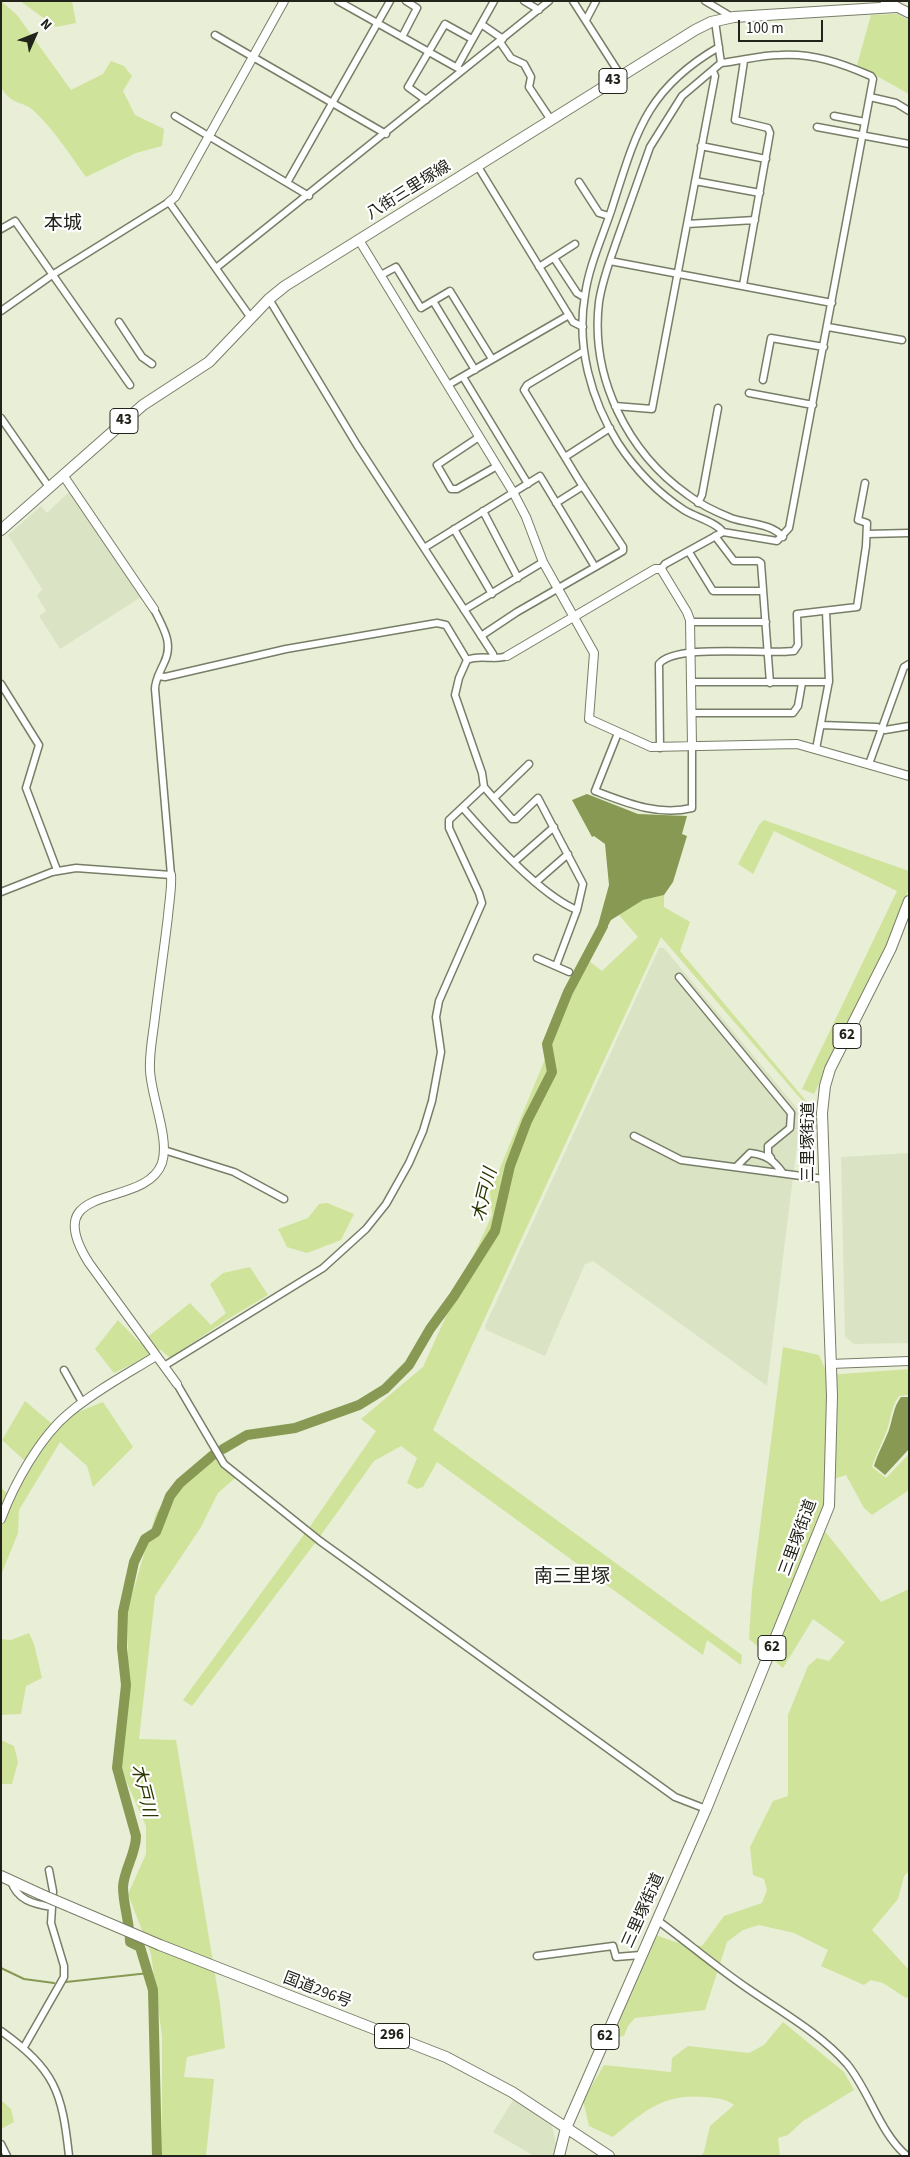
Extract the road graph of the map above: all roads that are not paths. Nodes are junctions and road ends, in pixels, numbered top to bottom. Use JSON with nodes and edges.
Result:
{"nodes":[{"id":1,"x":284,"y":1,"type":"edge"},
{"id":2,"x":338,"y":1,"type":"edge"},
{"id":3,"x":390,"y":1,"type":"edge"},
{"id":4,"x":406,"y":1,"type":"edge"},
{"id":5,"x":494,"y":1,"type":"edge"},
{"id":6,"x":524,"y":1,"type":"edge"},
{"id":7,"x":550,"y":1,"type":"edge"},
{"id":8,"x":573,"y":1,"type":"edge"},
{"id":9,"x":596,"y":1,"type":"edge"},
{"id":10,"x":705,"y":1,"type":"edge"},
{"id":11,"x":885,"y":1,"type":"edge"},
{"id":12,"x":896,"y":7,"type":"junction"},
{"id":13,"x":539,"y":10,"type":"junction"},
{"id":14,"x":909,"y":13,"type":"edge"},
{"id":15,"x":734,"y":17,"type":"junction"},
{"id":16,"x":586,"y":20,"type":"junction"},
{"id":17,"x":715,"y":21,"type":"junction"},
{"id":18,"x":378,"y":24,"type":"junction"},
{"id":19,"x":481,"y":24,"type":"junction"},
{"id":20,"x":215,"y":35,"type":"dead end"},
{"id":21,"x":402,"y":37,"type":"junction"},
{"id":22,"x":472,"y":39,"type":"junction"},
{"id":23,"x":501,"y":40,"type":"junction"},
{"id":24,"x":719,"y":47,"type":"junction"},
{"id":25,"x":428,"y":51,"type":"junction"},
{"id":26,"x":252,"y":57,"type":"junction"},
{"id":27,"x":744,"y":61,"type":"junction"},
{"id":28,"x":722,"y":63,"type":"junction"},
{"id":29,"x":459,"y":69,"type":"junction"},
{"id":30,"x":713,"y":71,"type":"junction"},
{"id":31,"x":621,"y":76,"type":"junction"},
{"id":32,"x":870,"y":97,"type":"junction"},
{"id":33,"x":426,"y":100,"type":"junction"},
{"id":34,"x":332,"y":103,"type":"junction"},
{"id":35,"x":909,"y":111,"type":"edge"},
{"id":36,"x":174,"y":116,"type":"dead end"},
{"id":37,"x":834,"y":116,"type":"dead end"},
{"id":38,"x":550,"y":120,"type":"junction"},
{"id":39,"x":866,"y":122,"type":"junction"},
{"id":40,"x":817,"y":127,"type":"dead end"},
{"id":41,"x":386,"y":134,"type":"junction"},
{"id":42,"x":208,"y":136,"type":"junction"},
{"id":43,"x":863,"y":136,"type":"junction"},
{"id":44,"x":909,"y":144,"type":"edge"},
{"id":45,"x":701,"y":146,"type":"junction"},
{"id":46,"x":766,"y":159,"type":"junction"},
{"id":47,"x":477,"y":165,"type":"junction"},
{"id":48,"x":288,"y":181,"type":"junction"},
{"id":49,"x":579,"y":182,"type":"dead end"},
{"id":50,"x":695,"y":182,"type":"junction"},
{"id":51,"x":760,"y":193,"type":"junction"},
{"id":52,"x":309,"y":196,"type":"junction"},
{"id":53,"x":169,"y":202,"type":"junction"},
{"id":54,"x":609,"y":216,"type":"junction"},
{"id":55,"x":755,"y":220,"type":"junction"},
{"id":56,"x":687,"y":224,"type":"junction"},
{"id":57,"x":1,"y":229,"type":"edge"},
{"id":58,"x":359,"y":240,"type":"junction"},
{"id":59,"x":575,"y":244,"type":"dead end"},
{"id":60,"x":554,"y":258,"type":"junction"},
{"id":61,"x":610,"y":261,"type":"junction"},
{"id":62,"x":539,"y":267,"type":"junction"},
{"id":63,"x":216,"y":268,"type":"junction"},
{"id":64,"x":677,"y":274,"type":"junction"},
{"id":65,"x":52,"y":275,"type":"junction"},
{"id":66,"x":381,"y":275,"type":"junction"},
{"id":67,"x":743,"y":285,"type":"junction"},
{"id":68,"x":584,"y":297,"type":"junction"},
{"id":69,"x":269,"y":299,"type":"junction"},
{"id":70,"x":433,"y":301,"type":"junction"},
{"id":71,"x":832,"y":303,"type":"junction"},
{"id":72,"x":1,"y":311,"type":"edge"},
{"id":73,"x":569,"y":315,"type":"junction"},
{"id":74,"x":251,"y":318,"type":"junction"},
{"id":75,"x":119,"y":322,"type":"dead end"},
{"id":76,"x":583,"y":327,"type":"junction"},
{"id":77,"x":828,"y":327,"type":"junction"},
{"id":78,"x":902,"y":340,"type":"dead end"},
{"id":79,"x":824,"y":347,"type":"junction"},
{"id":80,"x":584,"y":351,"type":"junction"},
{"id":81,"x":492,"y":360,"type":"junction"},
{"id":82,"x":152,"y":364,"type":"dead end"},
{"id":83,"x":475,"y":370,"type":"junction"},
{"id":84,"x":463,"y":377,"type":"junction"},
{"id":85,"x":763,"y":380,"type":"dead end"},
{"id":86,"x":130,"y":385,"type":"dead end"},
{"id":87,"x":448,"y":385,"type":"junction"},
{"id":88,"x":749,"y":392,"type":"dead end"},
{"id":89,"x":813,"y":405,"type":"junction"},
{"id":90,"x":615,"y":406,"type":"junction"},
{"id":91,"x":718,"y":408,"type":"dead end"},
{"id":92,"x":1,"y":418,"type":"edge"},
{"id":93,"x":610,"y":428,"type":"junction"},
{"id":94,"x":479,"y":437,"type":"junction"},
{"id":95,"x":565,"y":457,"type":"junction"},
{"id":96,"x":497,"y":466,"type":"junction"},
{"id":97,"x":63,"y":476,"type":"junction"},
{"id":98,"x":865,"y":483,"type":"dead end"},
{"id":99,"x":528,"y":484,"type":"junction"},
{"id":100,"x":583,"y":486,"type":"junction"},
{"id":101,"x":49,"y":487,"type":"junction"},
{"id":102,"x":513,"y":492,"type":"junction"},
{"id":103,"x":698,"y":502,"type":"junction"},
{"id":104,"x":556,"y":503,"type":"junction"},
{"id":105,"x":483,"y":510,"type":"junction"},
{"id":106,"x":454,"y":529,"type":"junction"},
{"id":107,"x":1,"y":530,"type":"edge"},
{"id":108,"x":723,"y":532,"type":"junction"},
{"id":109,"x":909,"y":533,"type":"edge"},
{"id":110,"x":867,"y":534,"type":"junction"},
{"id":111,"x":716,"y":536,"type":"junction"},
{"id":112,"x":783,"y":537,"type":"junction"},
{"id":113,"x":424,"y":548,"type":"junction"},
{"id":114,"x":689,"y":552,"type":"junction"},
{"id":115,"x":543,"y":562,"type":"junction"},
{"id":116,"x":595,"y":566,"type":"junction"},
{"id":117,"x":661,"y":569,"type":"junction"},
{"id":118,"x":518,"y":578,"type":"junction"},
{"id":119,"x":558,"y":588,"type":"junction"},
{"id":120,"x":763,"y":591,"type":"junction"},
{"id":121,"x":492,"y":594,"type":"junction"},
{"id":122,"x":154,"y":609,"type":"joint"},
{"id":123,"x":464,"y":610,"type":"junction"},
{"id":124,"x":826,"y":611,"type":"junction"},
{"id":125,"x":575,"y":616,"type":"junction"},
{"id":126,"x":690,"y":622,"type":"junction"},
{"id":127,"x":766,"y":622,"type":"junction"},
{"id":128,"x":481,"y":636,"type":"junction"},
{"id":129,"x":691,"y":652,"type":"junction"},
{"id":130,"x":768,"y":652,"type":"junction"},
{"id":131,"x":507,"y":656,"type":"joint"},
{"id":132,"x":494,"y":658,"type":"junction"},
{"id":133,"x":467,"y":660,"type":"junction"},
{"id":134,"x":909,"y":664,"type":"edge"},
{"id":135,"x":158,"y":676,"type":"junction"},
{"id":136,"x":692,"y":682,"type":"junction"},
{"id":137,"x":802,"y":682,"type":"junction"},
{"id":138,"x":829,"y":682,"type":"junction"},
{"id":139,"x":770,"y":683,"type":"junction"},
{"id":140,"x":1,"y":684,"type":"edge"},
{"id":141,"x":692,"y":713,"type":"junction"},
{"id":142,"x":821,"y":725,"type":"junction"},
{"id":143,"x":909,"y":726,"type":"edge"},
{"id":144,"x":881,"y":729,"type":"junction"},
{"id":145,"x":618,"y":733,"type":"junction"},
{"id":146,"x":692,"y":746,"type":"junction"},
{"id":147,"x":660,"y":748,"type":"junction"},
{"id":148,"x":816,"y":749,"type":"junction"},
{"id":149,"x":528,"y":764,"type":"dead end"},
{"id":150,"x":869,"y":764,"type":"junction"},
{"id":151,"x":909,"y":776,"type":"edge"},
{"id":152,"x":484,"y":786,"type":"junction"},
{"id":153,"x":494,"y":798,"type":"junction"},
{"id":154,"x":463,"y":808,"type":"junction"},
{"id":155,"x":554,"y":827,"type":"junction"},
{"id":156,"x":568,"y":854,"type":"junction"},
{"id":157,"x":514,"y":862,"type":"junction"},
{"id":158,"x":57,"y":870,"type":"junction"},
{"id":159,"x":171,"y":874,"type":"junction"},
{"id":160,"x":536,"y":882,"type":"junction"},
{"id":161,"x":1,"y":892,"type":"edge"},
{"id":162,"x":909,"y":901,"type":"edge"},
{"id":163,"x":577,"y":910,"type":"junction"},
{"id":164,"x":537,"y":958,"type":"dead end"},
{"id":165,"x":556,"y":966,"type":"junction"},
{"id":166,"x":569,"y":972,"type":"dead end"},
{"id":167,"x":679,"y":977,"type":"dead end"},
{"id":168,"x":634,"y":1136,"type":"dead end"},
{"id":169,"x":164,"y":1150,"type":"junction"},
{"id":170,"x":771,"y":1158,"type":"junction"},
{"id":171,"x":736,"y":1167,"type":"junction"},
{"id":172,"x":783,"y":1173,"type":"junction"},
{"id":173,"x":824,"y":1179,"type":"junction"},
{"id":174,"x":284,"y":1199,"type":"dead end"},
{"id":175,"x":156,"y":1356,"type":"junction"},
{"id":176,"x":909,"y":1361,"type":"edge"},
{"id":177,"x":830,"y":1364,"type":"junction"},
{"id":178,"x":164,"y":1366,"type":"junction"},
{"id":179,"x":64,"y":1370,"type":"dead end"},
{"id":180,"x":177,"y":1384,"type":"joint"},
{"id":181,"x":82,"y":1402,"type":"junction"},
{"id":182,"x":1,"y":1519,"type":"edge"},
{"id":183,"x":706,"y":1809,"type":"junction"},
{"id":184,"x":49,"y":1870,"type":"dead end"},
{"id":185,"x":1,"y":1876,"type":"edge"},
{"id":186,"x":11,"y":1881,"type":"junction"},
{"id":187,"x":52,"y":1907,"type":"junction"},
{"id":188,"x":656,"y":1920,"type":"junction"},
{"id":189,"x":641,"y":1955,"type":"junction"},
{"id":190,"x":537,"y":1956,"type":"dead end"},
{"id":191,"x":1,"y":2031,"type":"edge"},
{"id":192,"x":24,"y":2048,"type":"junction"},
{"id":193,"x":566,"y":2128,"type":"junction"},
{"id":194,"x":1,"y":2144,"type":"edge"},
{"id":195,"x":7,"y":2156,"type":"edge"},
{"id":196,"x":69,"y":2156,"type":"edge"},
{"id":197,"x":559,"y":2156,"type":"edge"},
{"id":198,"x":609,"y":2156,"type":"edge"},
{"id":199,"x":907,"y":2156,"type":"edge"}],
"edges":[{"from":1,"to":26,"type":"street"},
{"from":2,"to":18,"type":"street"},
{"from":3,"to":18,"type":"street"},
{"from":4,"to":21,"type":"street"},
{"from":5,"to":19,"type":"street"},
{"from":6,"to":13,"type":"street"},
{"from":7,"to":13,"type":"street"},
{"from":8,"to":16,"type":"street"},
{"from":9,"to":16,"type":"street"},
{"from":10,"to":15,"type":"street"},
{"from":11,"to":12,"type":"main road"},
{"from":12,"to":14,"type":"main road"},
{"from":12,"to":15,"type":"main road","name":"八街三里塚線","number":"43"},
{"from":13,"to":23,"type":"street"},
{"from":15,"to":17,"type":"main road","name":"八街三里塚線","number":"43"},
{"from":16,"to":31,"type":"street"},
{"from":17,"to":24,"type":"street"},
{"from":17,"to":31,"type":"main road","name":"八街三里塚線","number":"43"},
{"from":18,"to":21,"type":"street"},
{"from":18,"to":34,"type":"street"},
{"from":19,"to":22,"type":"street"},
{"from":19,"to":23,"type":"street"},
{"from":20,"to":26,"type":"street"},
{"from":21,"to":25,"type":"street"},
{"from":22,"to":25,"type":"street"},
{"from":22,"to":29,"type":"street"},
{"from":23,"to":29,"type":"street"},
{"from":23,"to":38,"type":"street"},
{"from":24,"to":28,"type":"street"},
{"from":24,"to":54,"type":"street"},
{"from":25,"to":29,"type":"street"},
{"from":25,"to":33,"type":"street"},
{"from":26,"to":34,"type":"street"},
{"from":26,"to":42,"type":"street"},
{"from":27,"to":28,"type":"street"},
{"from":27,"to":32,"type":"street"},
{"from":27,"to":46,"type":"street"},
{"from":28,"to":30,"type":"street"},
{"from":29,"to":33,"type":"street"},
{"from":30,"to":45,"type":"street"},
{"from":30,"to":61,"type":"street"},
{"from":31,"to":38,"type":"main road","name":"八街三里塚線","number":"43"},
{"from":32,"to":35,"type":"street"},
{"from":32,"to":39,"type":"street"},
{"from":33,"to":41,"type":"street"},
{"from":34,"to":41,"type":"street"},
{"from":34,"to":48,"type":"street"},
{"from":36,"to":42,"type":"street"},
{"from":37,"to":39,"type":"street"},
{"from":38,"to":47,"type":"main road","name":"八街三里塚線","number":"43"},
{"from":39,"to":43,"type":"street"},
{"from":40,"to":43,"type":"street"},
{"from":41,"to":52,"type":"street"},
{"from":42,"to":48,"type":"street"},
{"from":42,"to":53,"type":"street"},
{"from":43,"to":44,"type":"street"},
{"from":43,"to":71,"type":"street"},
{"from":45,"to":46,"type":"street"},
{"from":45,"to":50,"type":"street"},
{"from":46,"to":51,"type":"street"},
{"from":47,"to":58,"type":"main road","name":"八街三里塚線","number":"43"},
{"from":47,"to":62,"type":"street"},
{"from":48,"to":52,"type":"street"},
{"from":49,"to":54,"type":"street"},
{"from":50,"to":51,"type":"street"},
{"from":50,"to":56,"type":"street"},
{"from":51,"to":55,"type":"street"},
{"from":52,"to":63,"type":"street"},
{"from":53,"to":63,"type":"street"},
{"from":53,"to":65,"type":"street"},
{"from":54,"to":68,"type":"street"},
{"from":55,"to":56,"type":"street"},
{"from":55,"to":67,"type":"street"},
{"from":56,"to":64,"type":"street"},
{"from":57,"to":65,"type":"street"},
{"from":58,"to":66,"type":"street"},
{"from":58,"to":69,"type":"main road","name":"八街三里塚線","number":"43"},
{"from":59,"to":60,"type":"street"},
{"from":60,"to":62,"type":"street"},
{"from":60,"to":68,"type":"street"},
{"from":61,"to":64,"type":"street"},
{"from":61,"to":90,"type":"street"},
{"from":62,"to":73,"type":"street"},
{"from":63,"to":74,"type":"street"},
{"from":64,"to":67,"type":"street"},
{"from":64,"to":90,"type":"street"},
{"from":65,"to":72,"type":"street"},
{"from":65,"to":86,"type":"street"},
{"from":66,"to":70,"type":"street"},
{"from":66,"to":87,"type":"street"},
{"from":67,"to":71,"type":"street"},
{"from":68,"to":76,"type":"street"},
{"from":69,"to":74,"type":"main road","name":"八街三里塚線","number":"43"},
{"from":69,"to":113,"type":"street"},
{"from":70,"to":81,"type":"street"},
{"from":70,"to":83,"type":"street"},
{"from":71,"to":77,"type":"street"},
{"from":73,"to":76,"type":"street"},
{"from":73,"to":81,"type":"street"},
{"from":74,"to":97,"type":"main road","name":"八街三里塚線","number":"43"},
{"from":75,"to":82,"type":"street"},
{"from":76,"to":80,"type":"street"},
{"from":77,"to":78,"type":"street"},
{"from":77,"to":79,"type":"street"},
{"from":79,"to":85,"type":"street"},
{"from":79,"to":89,"type":"street"},
{"from":80,"to":93,"type":"street"},
{"from":80,"to":95,"type":"street"},
{"from":81,"to":83,"type":"street"},
{"from":83,"to":84,"type":"street"},
{"from":84,"to":87,"type":"street"},
{"from":84,"to":99,"type":"street"},
{"from":87,"to":94,"type":"street"},
{"from":88,"to":89,"type":"street"},
{"from":89,"to":112,"type":"street"},
{"from":90,"to":103,"type":"street"},
{"from":91,"to":103,"type":"street"},
{"from":92,"to":101,"type":"street"},
{"from":93,"to":95,"type":"street"},
{"from":93,"to":108,"type":"street"},
{"from":94,"to":96,"type":"street"},
{"from":94,"to":96,"type":"street"},
{"from":95,"to":100,"type":"street"},
{"from":96,"to":102,"type":"street"},
{"from":97,"to":101,"type":"main road","name":"八街三里塚線","number":"43"},
{"from":97,"to":122,"type":"street"},
{"from":98,"to":110,"type":"street"},
{"from":99,"to":102,"type":"street"},
{"from":99,"to":104,"type":"street"},
{"from":100,"to":104,"type":"street"},
{"from":100,"to":116,"type":"street"},
{"from":101,"to":107,"type":"main road","name":"八街三里塚線","number":"43"},
{"from":102,"to":105,"type":"street"},
{"from":102,"to":115,"type":"street"},
{"from":103,"to":112,"type":"street"},
{"from":104,"to":116,"type":"street"},
{"from":105,"to":106,"type":"street"},
{"from":105,"to":118,"type":"street"},
{"from":106,"to":113,"type":"street"},
{"from":106,"to":121,"type":"street"},
{"from":108,"to":111,"type":"street"},
{"from":108,"to":112,"type":"street"},
{"from":109,"to":110,"type":"street"},
{"from":110,"to":124,"type":"street"},
{"from":111,"to":114,"type":"street"},
{"from":111,"to":120,"type":"street"},
{"from":113,"to":123,"type":"street"},
{"from":114,"to":117,"type":"street"},
{"from":114,"to":120,"type":"street"},
{"from":115,"to":118,"type":"street"},
{"from":115,"to":119,"type":"street"},
{"from":116,"to":119,"type":"street"},
{"from":117,"to":125,"type":"street"},
{"from":117,"to":126,"type":"street"},
{"from":118,"to":121,"type":"street"},
{"from":119,"to":125,"type":"street"},
{"from":119,"to":128,"type":"street"},
{"from":120,"to":127,"type":"street"},
{"from":121,"to":123,"type":"street"},
{"from":122,"to":135,"type":"street"},
{"from":123,"to":128,"type":"street"},
{"from":124,"to":130,"type":"street"},
{"from":124,"to":138,"type":"street"},
{"from":125,"to":131,"type":"street"},
{"from":125,"to":145,"type":"street"},
{"from":126,"to":127,"type":"street"},
{"from":126,"to":129,"type":"street"},
{"from":127,"to":130,"type":"street"},
{"from":128,"to":132,"type":"street"},
{"from":129,"to":130,"type":"street"},
{"from":129,"to":136,"type":"street"},
{"from":129,"to":147,"type":"street"},
{"from":130,"to":139,"type":"street"},
{"from":131,"to":132,"type":"street"},
{"from":132,"to":133,"type":"street"},
{"from":133,"to":135,"type":"street"},
{"from":133,"to":152,"type":"street"},
{"from":134,"to":144,"type":"street"},
{"from":135,"to":159,"type":"street"},
{"from":136,"to":139,"type":"street"},
{"from":136,"to":141,"type":"street"},
{"from":137,"to":138,"type":"street"},
{"from":137,"to":139,"type":"street"},
{"from":137,"to":141,"type":"street"},
{"from":138,"to":142,"type":"street"},
{"from":140,"to":158,"type":"street"},
{"from":141,"to":146,"type":"street"},
{"from":142,"to":144,"type":"street"},
{"from":142,"to":148,"type":"street"},
{"from":143,"to":144,"type":"street"},
{"from":144,"to":150,"type":"street"},
{"from":145,"to":146,"type":"street"},
{"from":145,"to":147,"type":"street"},
{"from":146,"to":147,"type":"street"},
{"from":146,"to":148,"type":"street"},
{"from":148,"to":150,"type":"street"},
{"from":149,"to":153,"type":"street"},
{"from":150,"to":151,"type":"street"},
{"from":152,"to":153,"type":"street"},
{"from":152,"to":154,"type":"street"},
{"from":153,"to":155,"type":"street"},
{"from":154,"to":157,"type":"street"},
{"from":154,"to":178,"type":"street"},
{"from":155,"to":156,"type":"street"},
{"from":155,"to":157,"type":"street"},
{"from":156,"to":160,"type":"street"},
{"from":156,"to":163,"type":"street"},
{"from":157,"to":160,"type":"street"},
{"from":158,"to":159,"type":"street"},
{"from":158,"to":161,"type":"street"},
{"from":159,"to":169,"type":"street"},
{"from":160,"to":163,"type":"street"},
{"from":162,"to":173,"type":"main road","name":"三里塚街道","number":"62"},
{"from":163,"to":165,"type":"street"},
{"from":164,"to":165,"type":"street"},
{"from":165,"to":166,"type":"street"},
{"from":167,"to":170,"type":"street"},
{"from":168,"to":171,"type":"street"},
{"from":169,"to":174,"type":"street"},
{"from":169,"to":175,"type":"street"},
{"from":170,"to":171,"type":"street"},
{"from":170,"to":172,"type":"street"},
{"from":171,"to":172,"type":"street"},
{"from":172,"to":173,"type":"street"},
{"from":173,"to":177,"type":"main road","name":"三里塚街道","number":"62"},
{"from":175,"to":178,"type":"street"},
{"from":175,"to":181,"type":"street"},
{"from":176,"to":177,"type":"street"},
{"from":177,"to":183,"type":"main road","name":"三里塚街道","number":"62"},
{"from":178,"to":180,"type":"street"},
{"from":179,"to":181,"type":"street"},
{"from":180,"to":183,"type":"street"},
{"from":181,"to":182,"type":"street"},
{"from":183,"to":188,"type":"main road","name":"三里塚街道","number":"62"},
{"from":184,"to":187,"type":"street"},
{"from":185,"to":186,"type":"main road","name":"国道296号","number":"296"},
{"from":186,"to":187,"type":"street"},
{"from":186,"to":193,"type":"main road","name":"国道296号","number":"296","bridge":true},
{"from":187,"to":192,"type":"street"},
{"from":188,"to":189,"type":"main road","name":"三里塚街道","number":"62"},
{"from":188,"to":199,"type":"street"},
{"from":189,"to":190,"type":"street"},
{"from":189,"to":193,"type":"main road","name":"三里塚街道","number":"62"},
{"from":191,"to":192,"type":"street"},
{"from":192,"to":196,"type":"street"},
{"from":193,"to":197,"type":"main road","name":"三里塚街道","number":"62"},
{"from":193,"to":198,"type":"main road","name":"国道296号","number":"296"},
{"from":194,"to":195,"type":"street"}]}
